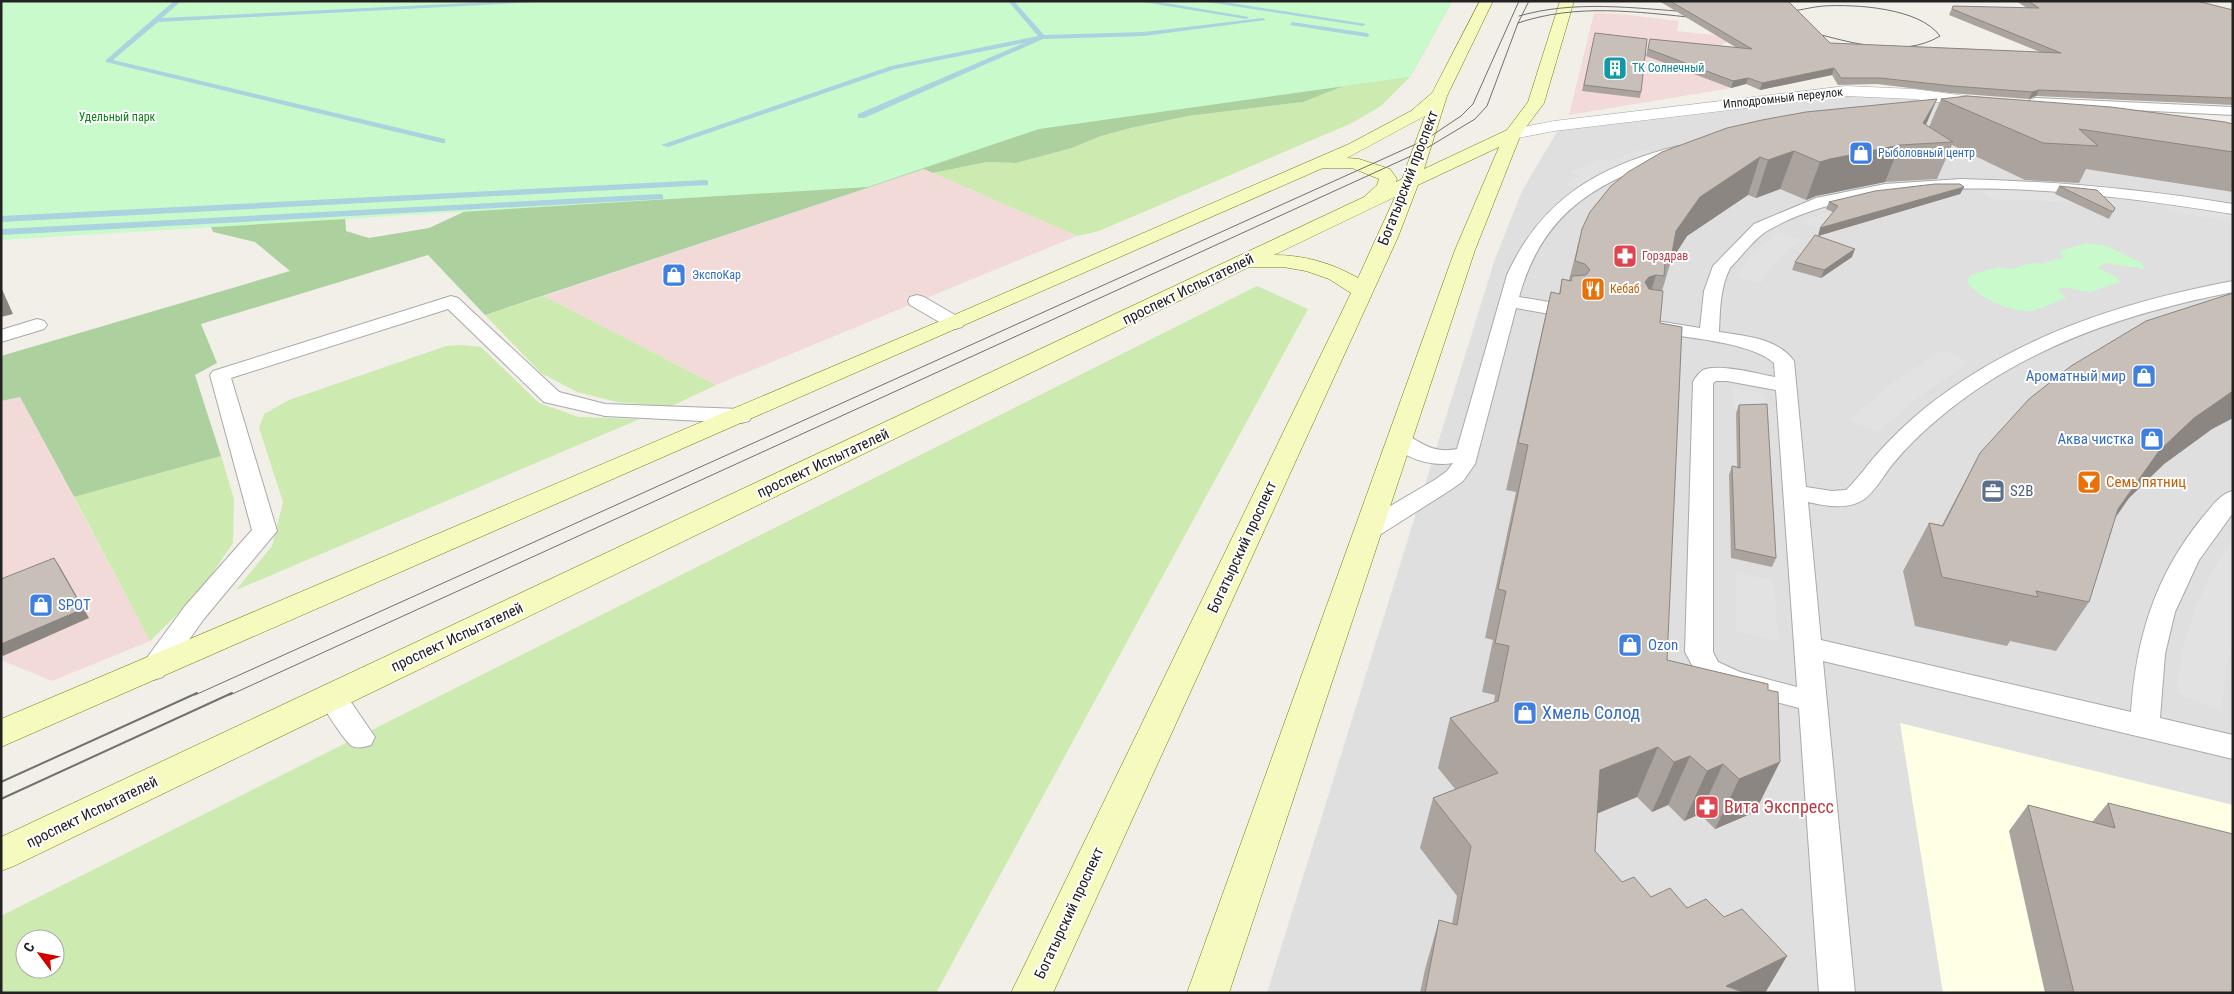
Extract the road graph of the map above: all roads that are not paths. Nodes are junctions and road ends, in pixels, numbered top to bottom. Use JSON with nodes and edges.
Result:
{"nodes":[{"id":1,"x":1487,"y":1,"type":"edge"},
{"id":2,"x":1568,"y":1,"type":"edge"},
{"id":3,"x":1439,"y":96,"type":"junction"},
{"id":4,"x":2036,"y":102,"type":"edge"},
{"id":5,"x":2000,"y":105,"type":"edge"},
{"id":6,"x":2019,"y":107,"type":"edge"},
{"id":7,"x":2210,"y":110,"type":"junction"},
{"id":8,"x":2233,"y":111,"type":"edge"},
{"id":9,"x":2136,"y":123,"type":"edge"},
{"id":10,"x":2227,"y":127,"type":"edge"},
{"id":11,"x":1513,"y":134,"type":"junction"},
{"id":12,"x":1692,"y":147,"type":"edge"},
{"id":13,"x":1304,"y":170,"type":"junction"},
{"id":14,"x":1410,"y":182,"type":"junction"},
{"id":15,"x":1372,"y":200,"type":"junction"},
{"id":16,"x":2233,"y":208,"type":"edge"},
{"id":17,"x":1244,"y":263,"type":"junction"},
{"id":18,"x":2233,"y":286,"type":"edge"},
{"id":19,"x":1362,"y":291,"type":"junction"},
{"id":20,"x":917,"y":301,"type":"dead end"},
{"id":21,"x":1509,"y":301,"type":"junction"},
{"id":22,"x":1567,"y":312,"type":"edge"},
{"id":23,"x":955,"y":323,"type":"junction"},
{"id":24,"x":37,"y":325,"type":"dead end"},
{"id":25,"x":1644,"y":325,"type":"edge"},
{"id":26,"x":1,"y":336,"type":"edge"},
{"id":27,"x":1708,"y":336,"type":"junction"},
{"id":28,"x":1786,"y":385,"type":"junction"},
{"id":29,"x":741,"y":416,"type":"junction"},
{"id":30,"x":1400,"y":439,"type":"junction"},
{"id":31,"x":1468,"y":452,"type":"junction"},
{"id":32,"x":1795,"y":491,"type":"junction"},
{"id":33,"x":2233,"y":498,"type":"edge"},
{"id":34,"x":1368,"y":530,"type":"junction"},
{"id":35,"x":1807,"y":647,"type":"junction"},
{"id":36,"x":153,"y":670,"type":"junction"},
{"id":37,"x":332,"y":697,"type":"junction"},
{"id":38,"x":1812,"y":701,"type":"junction"},
{"id":39,"x":2145,"y":726,"type":"junction"},
{"id":40,"x":1,"y":734,"type":"edge"},
{"id":41,"x":360,"y":737,"type":"dead end"},
{"id":42,"x":2233,"y":747,"type":"edge"},
{"id":43,"x":1,"y":855,"type":"edge"},
{"id":44,"x":1032,"y":993,"type":"edge"},
{"id":45,"x":1208,"y":993,"type":"edge"},
{"id":46,"x":1837,"y":993,"type":"edge"}],
"edges":[{"from":1,"to":3,"type":"main road"},
{"from":2,"to":11,"type":"main road","name":"проспект Испытателей"},
{"from":3,"to":13,"type":"main road"},
{"from":3,"to":14,"type":"main road","name":"Богатырский проспект"},
{"from":4,"to":7,"type":"lane"},
{"from":5,"to":11,"type":"street","name":"Ипподромный переулок"},
{"from":6,"to":9,"type":"street"},
{"from":7,"to":8,"type":"lane"},
{"from":7,"to":10,"type":"lane"},
{"from":11,"to":14,"type":"main road","name":"проспект Испытателей"},
{"from":11,"to":30,"type":"main road"},
{"from":12,"to":21,"type":"lane"},
{"from":13,"to":15,"type":"main road"},
{"from":13,"to":23,"type":"main road"},
{"from":14,"to":15,"type":"main road","name":"проспект Испытателей"},
{"from":14,"to":19,"type":"main road","name":"Богатырский проспект"},
{"from":15,"to":17,"type":"main road","name":"проспект Испытателей"},
{"from":16,"to":27,"type":"lane"},
{"from":17,"to":19,"type":"main road"},
{"from":17,"to":37,"type":"main road","name":"проспект Испытателей"},
{"from":18,"to":32,"type":"lane"},
{"from":19,"to":44,"type":"main road","name":"Богатырский проспект"},
{"from":20,"to":23,"type":"lane"},
{"from":21,"to":22,"type":"lane"},
{"from":21,"to":31,"type":"lane"},
{"from":23,"to":29,"type":"main road"},
{"from":24,"to":26,"type":"lane"},
{"from":25,"to":27,"type":"lane"},
{"from":27,"to":28,"type":"lane"},
{"from":28,"to":32,"type":"lane"},
{"from":28,"to":38,"type":"lane"},
{"from":29,"to":36,"type":"main road"},
{"from":29,"to":36,"type":"lane"},
{"from":30,"to":31,"type":"lane"},
{"from":30,"to":34,"type":"main road"},
{"from":31,"to":34,"type":"lane"},
{"from":32,"to":35,"type":"lane"},
{"from":33,"to":39,"type":"lane"},
{"from":34,"to":45,"type":"main road"},
{"from":35,"to":38,"type":"lane"},
{"from":35,"to":39,"type":"lane"},
{"from":36,"to":40,"type":"main road"},
{"from":37,"to":41,"type":"lane"},
{"from":37,"to":43,"type":"main road","name":"проспект Испытателей"},
{"from":38,"to":46,"type":"lane"},
{"from":39,"to":42,"type":"lane"}]}
